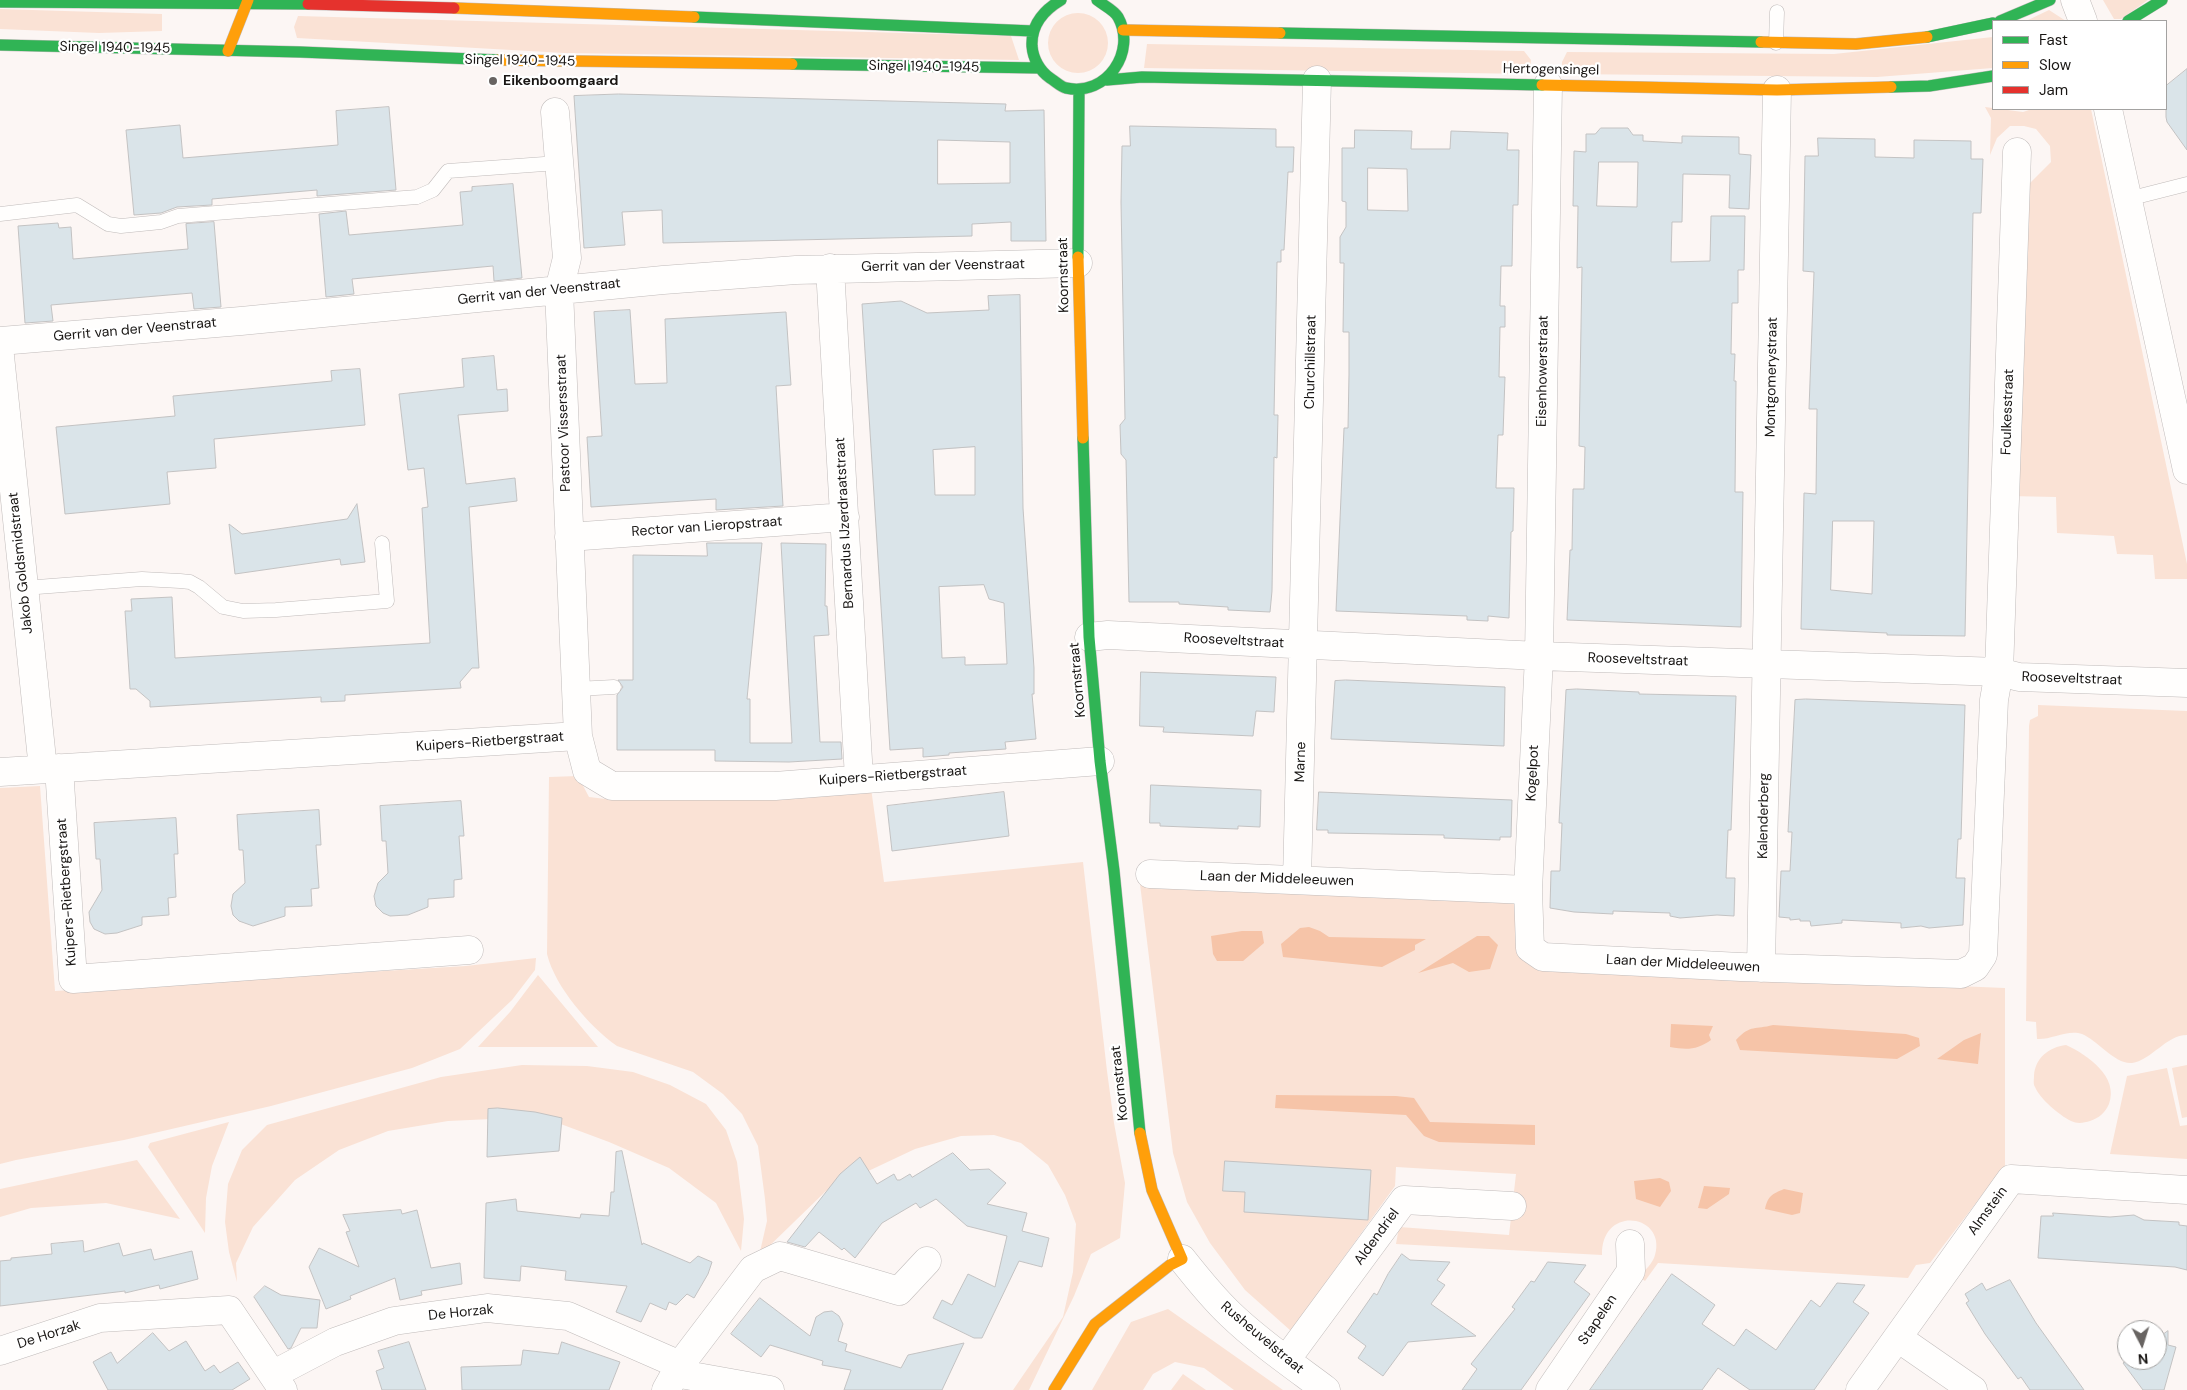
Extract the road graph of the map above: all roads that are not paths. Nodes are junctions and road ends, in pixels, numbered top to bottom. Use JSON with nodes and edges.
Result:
{"nodes":[{"id":1,"x":1061,"y":0,"type":"edge"},
{"id":2,"x":1097,"y":0,"type":"edge"},
{"id":3,"x":2050,"y":0,"type":"edge"},
{"id":4,"x":2075,"y":0,"type":"edge"},
{"id":5,"x":2162,"y":0,"type":"edge"},
{"id":6,"x":248,"y":1,"type":"edge"},
{"id":7,"x":0,"y":2,"type":"edge"},
{"id":8,"x":185,"y":2,"type":"edge"},
{"id":9,"x":490,"y":4,"type":"edge"},
{"id":10,"x":216,"y":5,"type":"edge"},
{"id":11,"x":1777,"y":12,"type":"dead end"},
{"id":12,"x":2002,"y":20,"type":"edge"},
{"id":13,"x":2083,"y":20,"type":"edge"},
{"id":14,"x":2130,"y":20,"type":"edge"},
{"id":15,"x":1992,"y":23,"type":"edge"},
{"id":16,"x":1123,"y":30,"type":"junction"},
{"id":17,"x":1033,"y":31,"type":"junction"},
{"id":18,"x":223,"y":32,"type":"dead end"},
{"id":19,"x":1776,"y":42,"type":"junction"},
{"id":20,"x":0,"y":45,"type":"edge"},
{"id":21,"x":228,"y":51,"type":"junction"},
{"id":22,"x":1039,"y":68,"type":"junction"},
{"id":23,"x":1992,"y":76,"type":"edge"},
{"id":24,"x":1107,"y":80,"type":"junction"},
{"id":25,"x":1317,"y":80,"type":"junction"},
{"id":26,"x":1548,"y":85,"type":"junction"},
{"id":27,"x":1079,"y":90,"type":"junction"},
{"id":28,"x":1777,"y":90,"type":"junction"},
{"id":29,"x":2108,"y":110,"type":"edge"},
{"id":30,"x":555,"y":112,"type":"dead end"},
{"id":31,"x":2017,"y":152,"type":"dead end"},
{"id":32,"x":558,"y":163,"type":"junction"},
{"id":33,"x":2187,"y":184,"type":"edge"},
{"id":34,"x":2128,"y":199,"type":"junction"},
{"id":35,"x":0,"y":214,"type":"edge"},
{"id":36,"x":1078,"y":263,"type":"junction"},
{"id":37,"x":830,"y":268,"type":"junction"},
{"id":38,"x":559,"y":290,"type":"junction"},
{"id":39,"x":0,"y":341,"type":"edge"},
{"id":40,"x":0,"y":356,"type":"edge"},
{"id":41,"x":2187,"y":470,"type":"edge"},
{"id":42,"x":845,"y":516,"type":"junction"},
{"id":43,"x":569,"y":537,"type":"junction"},
{"id":44,"x":382,"y":543,"type":"dead end"},
{"id":45,"x":24,"y":588,"type":"junction"},
{"id":46,"x":1089,"y":637,"type":"junction"},
{"id":47,"x":1304,"y":644,"type":"junction"},
{"id":48,"x":1538,"y":656,"type":"junction"},
{"id":49,"x":1768,"y":665,"type":"junction"},
{"id":50,"x":1999,"y":672,"type":"junction"},
{"id":51,"x":2187,"y":683,"type":"edge"},
{"id":52,"x":614,"y":687,"type":"dead end"},
{"id":53,"x":576,"y":689,"type":"junction"},
{"id":54,"x":578,"y":736,"type":"junction"},
{"id":55,"x":1100,"y":761,"type":"junction"},
{"id":56,"x":51,"y":769,"type":"junction"},
{"id":57,"x":0,"y":772,"type":"edge"},
{"id":58,"x":859,"y":778,"type":"junction"},
{"id":59,"x":1150,"y":874,"type":"dead end"},
{"id":60,"x":1297,"y":880,"type":"junction"},
{"id":61,"x":1528,"y":890,"type":"junction"},
{"id":62,"x":469,"y":950,"type":"dead end"},
{"id":63,"x":1761,"y":968,"type":"junction"},
{"id":64,"x":2187,"y":1190,"type":"edge"},
{"id":65,"x":1512,"y":1206,"type":"dead end"},
{"id":66,"x":1630,"y":1244,"type":"dead end"},
{"id":67,"x":1182,"y":1259,"type":"junction"},
{"id":68,"x":927,"y":1262,"type":"dead end"},
{"id":69,"x":1898,"y":1338,"type":"junction"},
{"id":70,"x":0,"y":1351,"type":"edge"},
{"id":71,"x":1286,"y":1360,"type":"junction"},
{"id":72,"x":673,"y":1376,"type":"edge"},
{"id":73,"x":279,"y":1382,"type":"edge"},
{"id":74,"x":770,"y":1390,"type":"edge"},
{"id":75,"x":1054,"y":1390,"type":"edge"},
{"id":76,"x":1326,"y":1390,"type":"edge"},
{"id":77,"x":1550,"y":1390,"type":"edge"},
{"id":78,"x":1860,"y":1390,"type":"edge"},
{"id":79,"x":1973,"y":1390,"type":"edge"}],
"edges":[{"from":1,"to":17,"type":"main road"},
{"from":2,"to":16,"type":"main road"},
{"from":3,"to":12,"type":"main road"},
{"from":4,"to":13,"type":"street"},
{"from":5,"to":14,"type":"main road"},
{"from":6,"to":9,"type":"main road"},
{"from":6,"to":10,"type":"main road"},
{"from":6,"to":21,"type":"main road"},
{"from":7,"to":8,"type":"main road"},
{"from":8,"to":10,"type":"main road"},
{"from":9,"to":17,"type":"main road"},
{"from":11,"to":19,"type":"lane"},
{"from":15,"to":19,"type":"main road"},
{"from":16,"to":19,"type":"main road"},
{"from":16,"to":24,"type":"main road"},
{"from":17,"to":22,"type":"main road"},
{"from":18,"to":21,"type":"main road"},
{"from":20,"to":21,"type":"main road","name":"Singel 1940-1945"},
{"from":21,"to":22,"type":"main road","name":"Singel 1940-1945"},
{"from":22,"to":27,"type":"main road"},
{"from":23,"to":28,"type":"main road","name":"Hertogensingel"},
{"from":24,"to":25,"type":"main road","name":"Hertogensingel"},
{"from":24,"to":27,"type":"main road","name":"Hertogensingel"},
{"from":25,"to":26,"type":"main road","name":"Hertogensingel"},
{"from":25,"to":47,"type":"street","name":"Churchillstraat"},
{"from":26,"to":28,"type":"main road","name":"Hertogensingel"},
{"from":26,"to":48,"type":"street","name":"Eisenhowerstraat"},
{"from":27,"to":36,"type":"main road","name":"Koornstraat"},
{"from":28,"to":49,"type":"street","name":"Montgomerystraat"},
{"from":29,"to":34,"type":"street"},
{"from":30,"to":32,"type":"street","name":"Pastoor Vissersstraat"},
{"from":31,"to":50,"type":"street","name":"Foulkesstraat"},
{"from":32,"to":35,"type":"lane"},
{"from":32,"to":38,"type":"street","name":"Pastoor Vissersstraat"},
{"from":33,"to":34,"type":"lane"},
{"from":34,"to":41,"type":"street"},
{"from":36,"to":37,"type":"street","name":"Gerrit van der Veenstraat"},
{"from":36,"to":46,"type":"main road","name":"Koornstraat"},
{"from":37,"to":38,"type":"street","name":"Gerrit van der Veenstraat"},
{"from":37,"to":42,"type":"street","name":"Bernardus IJzerdraatstraat"},
{"from":38,"to":39,"type":"street","name":"Gerrit van der Veenstraat"},
{"from":38,"to":43,"type":"street","name":"Pastoor Vissersstraat"},
{"from":40,"to":45,"type":"street","name":"Jakob Goldsmidstraat"},
{"from":42,"to":43,"type":"street","name":"Rector van Lieropstraat"},
{"from":42,"to":58,"type":"street","name":"Bernardus IJzerdraatstraat"},
{"from":43,"to":53,"type":"street","name":"Pastoor Vissersstraat"},
{"from":44,"to":45,"type":"lane"},
{"from":45,"to":56,"type":"street","name":"Jakob Goldsmidstraat"},
{"from":46,"to":47,"type":"street","name":"Rooseveltstraat"},
{"from":46,"to":55,"type":"main road","name":"Koornstraat"},
{"from":47,"to":48,"type":"street","name":"Rooseveltstraat"},
{"from":47,"to":60,"type":"street","name":"Marne"},
{"from":48,"to":49,"type":"street","name":"Rooseveltstraat"},
{"from":48,"to":61,"type":"street","name":"Kogelpot"},
{"from":49,"to":50,"type":"street","name":"Rooseveltstraat"},
{"from":49,"to":63,"type":"street","name":"Kalenderberg"},
{"from":50,"to":51,"type":"street","name":"Rooseveltstraat"},
{"from":50,"to":63,"type":"street","name":"Laan der Middeleeuwen"},
{"from":52,"to":53,"type":"lane"},
{"from":53,"to":54,"type":"street","name":"Pastoor Vissersstraat"},
{"from":54,"to":56,"type":"street","name":"Kuipers-Rietbergstraat"},
{"from":54,"to":58,"type":"street","name":"Kuipers-Rietbergstraat"},
{"from":55,"to":58,"type":"street","name":"Kuipers-Rietbergstraat"},
{"from":55,"to":67,"type":"main road","name":"Koornstraat"},
{"from":56,"to":57,"type":"street","name":"Kuipers-Rietbergstraat"},
{"from":56,"to":62,"type":"street","name":"Kuipers-Rietbergstraat"},
{"from":59,"to":60,"type":"street","name":"Laan der Middeleeuwen"},
{"from":60,"to":61,"type":"street","name":"Laan der Middeleeuwen"},
{"from":61,"to":63,"type":"street","name":"Laan der Middeleeuwen"},
{"from":64,"to":69,"type":"street","name":"Almstein"},
{"from":65,"to":71,"type":"street","name":"Aldendriel"},
{"from":66,"to":77,"type":"street","name":"Stapelen"},
{"from":67,"to":71,"type":"street","name":"Rusheuvelstraat"},
{"from":67,"to":75,"type":"main road"},
{"from":68,"to":72,"type":"street"},
{"from":69,"to":78,"type":"street"},
{"from":69,"to":79,"type":"street"},
{"from":70,"to":73,"type":"street","name":"De Horzak"},
{"from":71,"to":76,"type":"street","name":"Rusheuvelstraat"},
{"from":72,"to":73,"type":"street","name":"De Horzak"},
{"from":72,"to":74,"type":"street","name":"De Horzak"}]}
